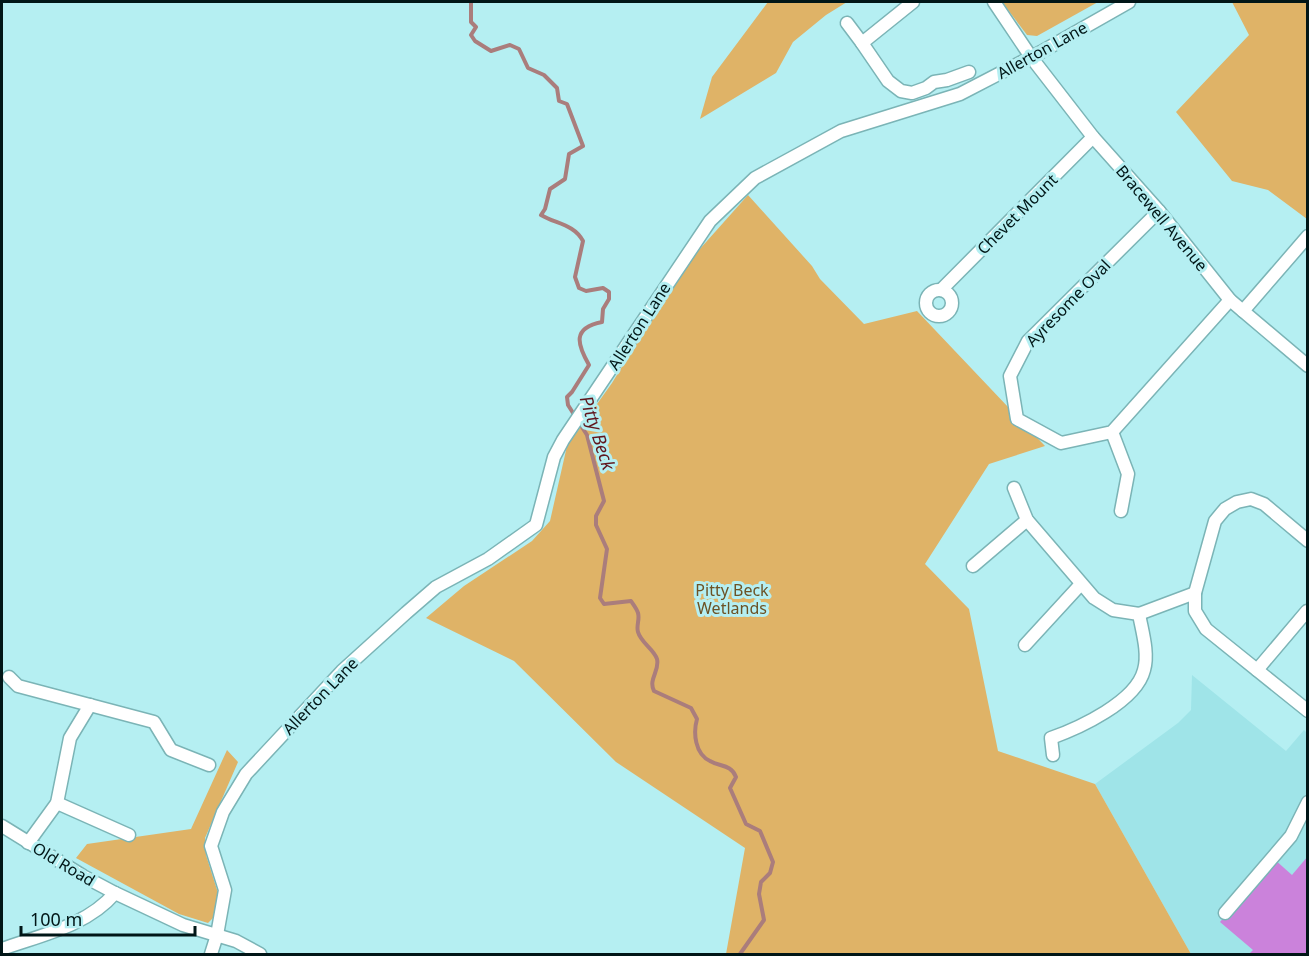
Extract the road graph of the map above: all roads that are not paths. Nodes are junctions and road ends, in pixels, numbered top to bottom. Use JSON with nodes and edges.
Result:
{"nodes":[{"id":1,"x":912,"y":2,"type":"edge"},
{"id":2,"x":994,"y":2,"type":"edge"},
{"id":3,"x":1129,"y":2,"type":"edge"},
{"id":4,"x":847,"y":23,"type":"dead end"},
{"id":5,"x":862,"y":43,"type":"junction"},
{"id":6,"x":1031,"y":57,"type":"junction"},
{"id":7,"x":969,"y":72,"type":"dead end"},
{"id":8,"x":1093,"y":137,"type":"junction"},
{"id":9,"x":1159,"y":211,"type":"junction"},
{"id":10,"x":1308,"y":236,"type":"edge"},
{"id":11,"x":941,"y":290,"type":"dead end"},
{"id":12,"x":1230,"y":300,"type":"junction"},
{"id":13,"x":1243,"y":311,"type":"junction"},
{"id":14,"x":1308,"y":366,"type":"edge"},
{"id":15,"x":1112,"y":432,"type":"junction"},
{"id":16,"x":1014,"y":488,"type":"dead end"},
{"id":17,"x":1121,"y":511,"type":"dead end"},
{"id":18,"x":1027,"y":520,"type":"junction"},
{"id":19,"x":1308,"y":541,"type":"edge"},
{"id":20,"x":973,"y":566,"type":"dead end"},
{"id":21,"x":1081,"y":584,"type":"junction"},
{"id":22,"x":1195,"y":593,"type":"junction"},
{"id":23,"x":1307,"y":611,"type":"edge"},
{"id":24,"x":1139,"y":614,"type":"junction"},
{"id":25,"x":1025,"y":645,"type":"dead end"},
{"id":26,"x":1257,"y":670,"type":"junction"},
{"id":27,"x":14,"y":681,"type":"dead end"},
{"id":28,"x":90,"y":705,"type":"junction"},
{"id":29,"x":1308,"y":711,"type":"edge"},
{"id":30,"x":1053,"y":755,"type":"dead end"},
{"id":31,"x":209,"y":765,"type":"dead end"},
{"id":32,"x":1308,"y":802,"type":"edge"},
{"id":33,"x":57,"y":803,"type":"junction"},
{"id":34,"x":2,"y":826,"type":"edge"},
{"id":35,"x":129,"y":835,"type":"dead end"},
{"id":36,"x":28,"y":843,"type":"junction"},
{"id":37,"x":115,"y":893,"type":"junction"},
{"id":38,"x":1225,"y":913,"type":"dead end"},
{"id":39,"x":217,"y":935,"type":"junction"},
{"id":40,"x":2,"y":949,"type":"edge"},
{"id":41,"x":211,"y":954,"type":"edge"},
{"id":42,"x":260,"y":954,"type":"edge"}],
"edges":[{"from":1,"to":5,"type":"street"},
{"from":2,"to":6,"type":"street","name":"Bracewell Avenue"},
{"from":3,"to":6,"type":"street","name":"Allerton Lane"},
{"from":4,"to":5,"type":"street"},
{"from":5,"to":7,"type":"street"},
{"from":6,"to":8,"type":"street","name":"Bracewell Avenue"},
{"from":6,"to":39,"type":"street","name":"Allerton Lane"},
{"from":8,"to":9,"type":"street","name":"Bracewell Avenue"},
{"from":8,"to":11,"type":"street","name":"Chevet Mount"},
{"from":9,"to":12,"type":"street","name":"Bracewell Avenue"},
{"from":9,"to":15,"type":"street","name":"Ayresome Oval"},
{"from":10,"to":13,"type":"street"},
{"from":12,"to":13,"type":"street","name":"Bracewell Avenue"},
{"from":12,"to":15,"type":"street"},
{"from":13,"to":14,"type":"street","name":"Bracewell Avenue"},
{"from":15,"to":17,"type":"street"},
{"from":16,"to":18,"type":"street"},
{"from":18,"to":20,"type":"street"},
{"from":18,"to":21,"type":"street"},
{"from":19,"to":22,"type":"street"},
{"from":21,"to":24,"type":"street"},
{"from":21,"to":25,"type":"street"},
{"from":22,"to":24,"type":"street"},
{"from":22,"to":26,"type":"street"},
{"from":23,"to":26,"type":"street"},
{"from":24,"to":30,"type":"street"},
{"from":26,"to":29,"type":"street"},
{"from":27,"to":28,"type":"street"},
{"from":28,"to":31,"type":"street"},
{"from":28,"to":33,"type":"street"},
{"from":32,"to":38,"type":"street"},
{"from":33,"to":35,"type":"street"},
{"from":33,"to":36,"type":"street"},
{"from":34,"to":36,"type":"street","name":"Old Road"},
{"from":36,"to":37,"type":"street","name":"Old Road"},
{"from":37,"to":39,"type":"street","name":"Old Road"},
{"from":37,"to":40,"type":"street"},
{"from":39,"to":41,"type":"street","name":"Allerton Lane"},
{"from":39,"to":42,"type":"street","name":"Old Road"}]}
